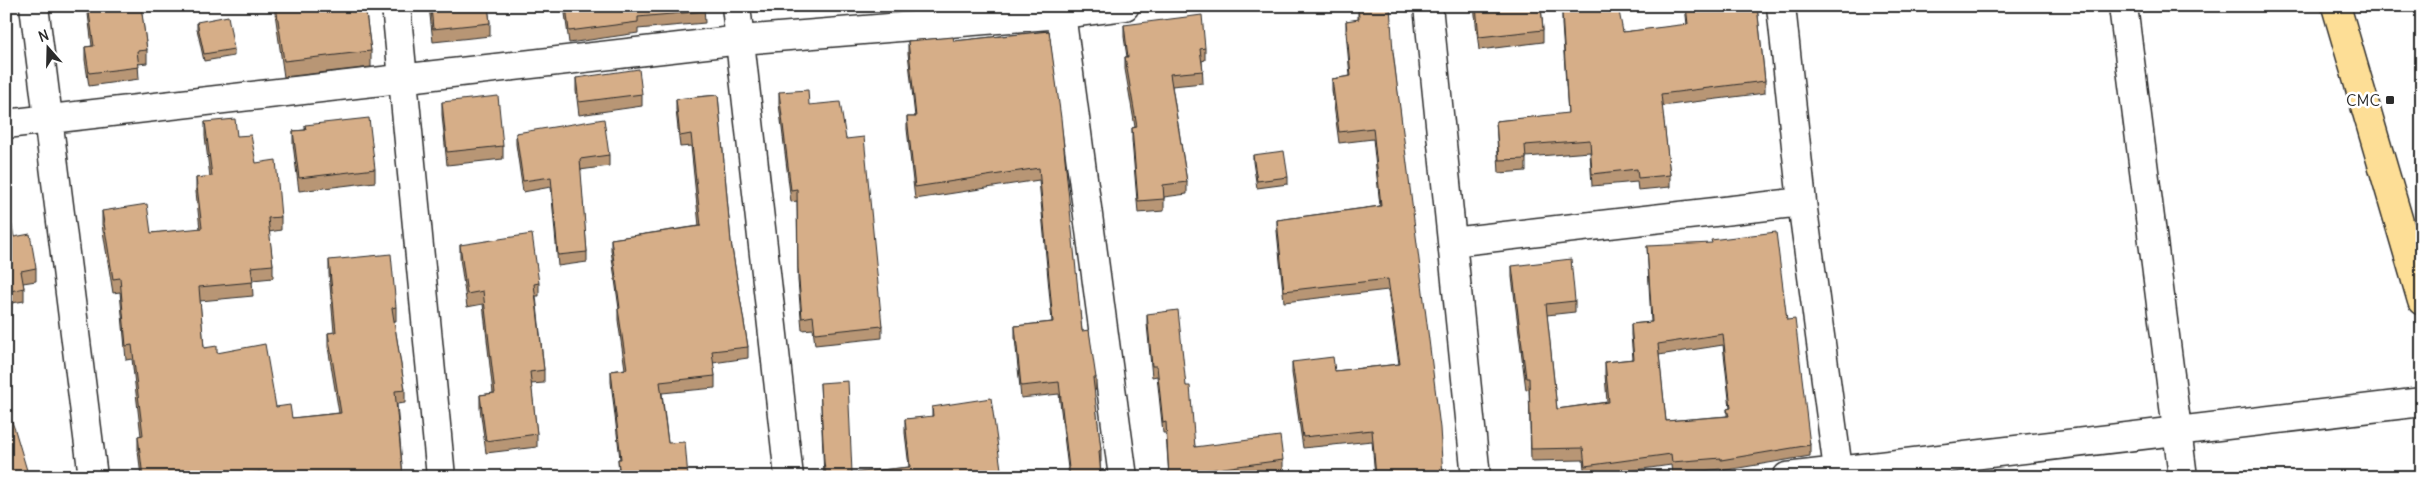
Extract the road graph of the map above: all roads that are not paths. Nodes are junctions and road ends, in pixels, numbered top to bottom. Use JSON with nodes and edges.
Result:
{"nodes":[{"id":1,"x":34,"y":6,"type":"edge"},
{"id":2,"x":396,"y":6,"type":"edge"},
{"id":3,"x":736,"y":6,"type":"edge"},
{"id":4,"x":1125,"y":6,"type":"edge"},
{"id":5,"x":1428,"y":6,"type":"edge"},
{"id":6,"x":1781,"y":6,"type":"edge"},
{"id":7,"x":2123,"y":6,"type":"edge"},
{"id":8,"x":2336,"y":6,"type":"edge"},
{"id":9,"x":1061,"y":10,"type":"edge"},
{"id":10,"x":741,"y":40,"type":"junction"},
{"id":11,"x":404,"y":78,"type":"junction"},
{"id":12,"x":48,"y":118,"type":"junction"},
{"id":13,"x":6,"y":124,"type":"edge"},
{"id":14,"x":1802,"y":202,"type":"junction"},
{"id":15,"x":1452,"y":242,"type":"junction"},
{"id":16,"x":2422,"y":301,"type":"edge"},
{"id":17,"x":2422,"y":402,"type":"edge"},
{"id":18,"x":2178,"y":430,"type":"junction"},
{"id":19,"x":1839,"y":474,"type":"edge"},
{"id":20,"x":93,"y":477,"type":"edge"},
{"id":21,"x":441,"y":477,"type":"edge"},
{"id":22,"x":789,"y":477,"type":"edge"},
{"id":23,"x":1124,"y":477,"type":"edge"},
{"id":24,"x":1476,"y":477,"type":"edge"},
{"id":25,"x":1787,"y":477,"type":"edge"},
{"id":26,"x":2183,"y":477,"type":"edge"}],
"edges":[{"from":1,"to":12,"type":"street"},
{"from":2,"to":11,"type":"street"},
{"from":3,"to":10,"type":"street"},
{"from":4,"to":9,"type":"street"},
{"from":5,"to":15,"type":"street"},
{"from":6,"to":14,"type":"street"},
{"from":7,"to":18,"type":"street"},
{"from":8,"to":16,"type":"main road"},
{"from":9,"to":10,"type":"street"},
{"from":9,"to":23,"type":"street"},
{"from":10,"to":11,"type":"street"},
{"from":10,"to":22,"type":"street"},
{"from":11,"to":12,"type":"street"},
{"from":11,"to":21,"type":"street"},
{"from":12,"to":13,"type":"street"},
{"from":12,"to":20,"type":"street"},
{"from":14,"to":15,"type":"street"},
{"from":14,"to":19,"type":"street"},
{"from":15,"to":24,"type":"street"},
{"from":17,"to":18,"type":"street"},
{"from":18,"to":19,"type":"street"},
{"from":18,"to":26,"type":"street"},
{"from":19,"to":25,"type":"street"}]}
